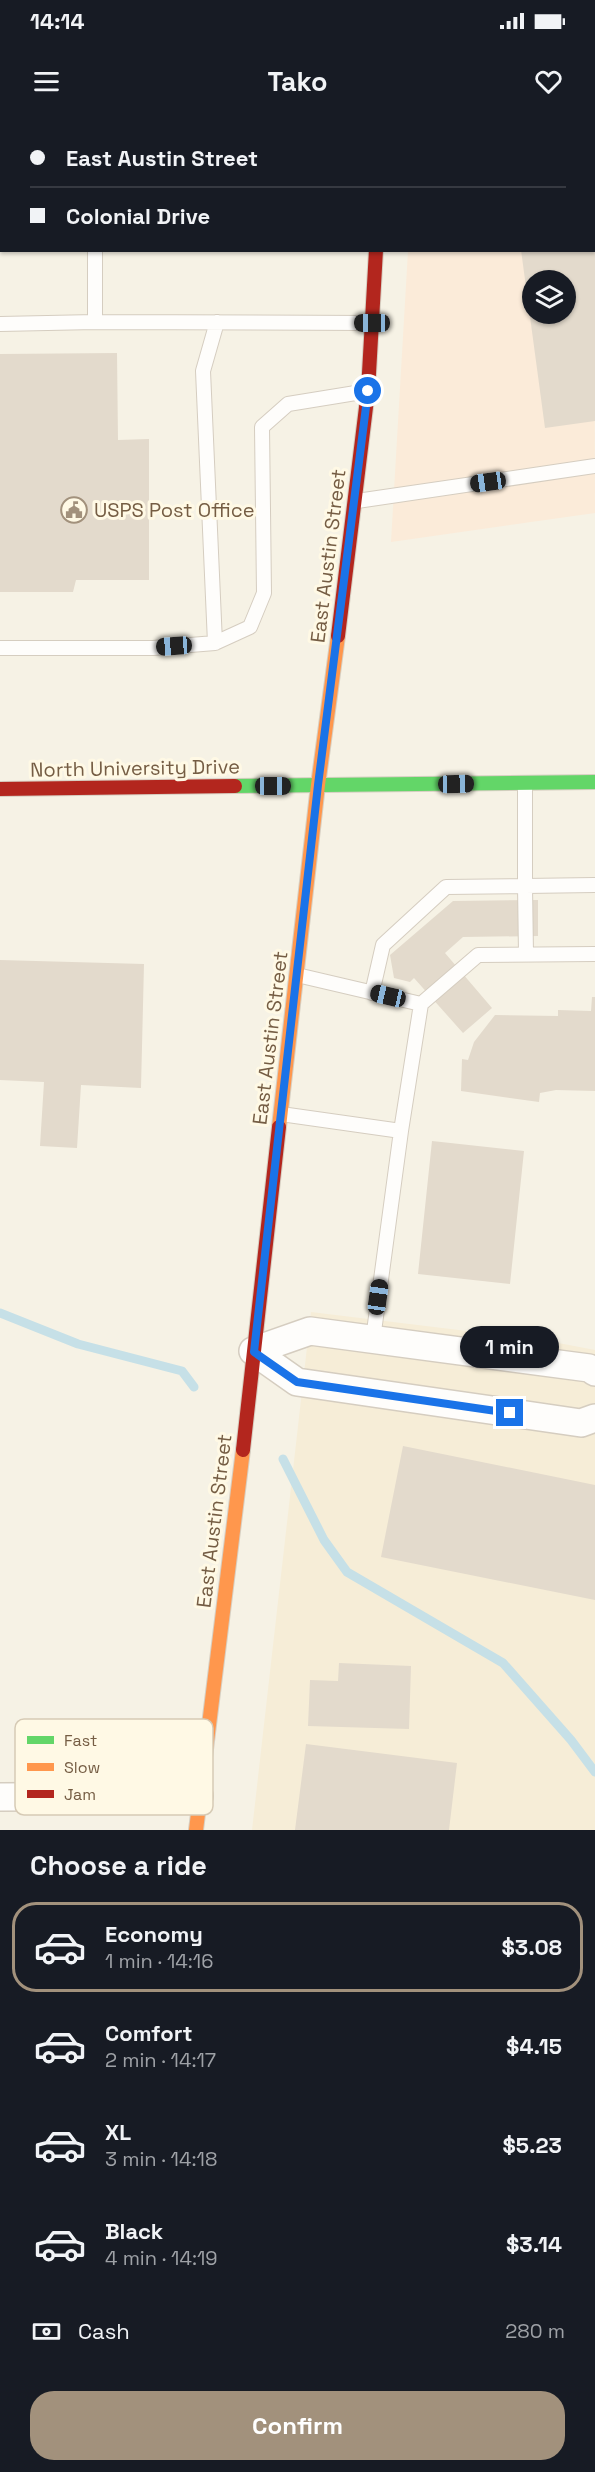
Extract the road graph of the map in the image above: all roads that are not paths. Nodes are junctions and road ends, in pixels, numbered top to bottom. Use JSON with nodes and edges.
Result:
{"nodes":[{"id":1,"x":95,"y":252,"type":"edge"},
{"id":2,"x":376,"y":252,"type":"edge"},
{"id":3,"x":95,"y":322,"type":"junction"},
{"id":4,"x":218,"y":322,"type":"junction"},
{"id":5,"x":372,"y":323,"type":"junction"},
{"id":6,"x":0,"y":324,"type":"edge"},
{"id":7,"x":368,"y":391,"type":"junction"},
{"id":8,"x":595,"y":466,"type":"edge"},
{"id":9,"x":356,"y":501,"type":"junction"},
{"id":10,"x":215,"y":643,"type":"junction"},
{"id":11,"x":0,"y":648,"type":"edge"},
{"id":12,"x":595,"y":782,"type":"edge"},
{"id":13,"x":525,"y":783,"type":"junction"},
{"id":14,"x":318,"y":785,"type":"junction"},
{"id":15,"x":0,"y":789,"type":"edge"},
{"id":16,"x":595,"y":885,"type":"edge"},
{"id":17,"x":525,"y":886,"type":"junction"},
{"id":18,"x":526,"y":954,"type":"junction"},
{"id":19,"x":595,"y":954,"type":"edge"},
{"id":20,"x":297,"y":975,"type":"junction"},
{"id":21,"x":372,"y":993,"type":"junction"},
{"id":22,"x":421,"y":1004,"type":"junction"},
{"id":23,"x":281,"y":1114,"type":"junction"},
{"id":24,"x":401,"y":1131,"type":"junction"},
{"id":25,"x":373,"y":1340,"type":"junction"},
{"id":26,"x":254,"y":1352,"type":"junction"},
{"id":27,"x":595,"y":1372,"type":"edge"},
{"id":28,"x":595,"y":1418,"type":"edge"},
{"id":29,"x":209,"y":1719,"type":"edge"},
{"id":30,"x":0,"y":1797,"type":"edge"},
{"id":31,"x":15,"y":1797,"type":"edge"},
{"id":32,"x":197,"y":1815,"type":"edge"},
{"id":33,"x":196,"y":1830,"type":"edge"}],
"edges":[{"from":1,"to":3,"type":"lane"},
{"from":2,"to":5,"type":"main road","name":"East Austin Street"},
{"from":3,"to":4,"type":"lane"},
{"from":3,"to":6,"type":"lane"},
{"from":4,"to":5,"type":"lane"},
{"from":4,"to":10,"type":"lane"},
{"from":5,"to":7,"type":"main road","name":"East Austin Street"},
{"from":7,"to":9,"type":"main road","name":"East Austin Street"},
{"from":7,"to":10,"type":"lane"},
{"from":8,"to":9,"type":"lane"},
{"from":9,"to":14,"type":"main road","name":"East Austin Street"},
{"from":10,"to":11,"type":"lane"},
{"from":12,"to":13,"type":"main road","name":"North University Drive"},
{"from":13,"to":14,"type":"main road","name":"North University Drive"},
{"from":13,"to":17,"type":"lane"},
{"from":14,"to":15,"type":"main road","name":"North University Drive"},
{"from":14,"to":20,"type":"main road","name":"East Austin Street"},
{"from":16,"to":17,"type":"lane"},
{"from":17,"to":18,"type":"lane"},
{"from":17,"to":21,"type":"lane"},
{"from":18,"to":19,"type":"lane"},
{"from":18,"to":22,"type":"lane"},
{"from":20,"to":21,"type":"lane"},
{"from":20,"to":23,"type":"main road","name":"East Austin Street"},
{"from":21,"to":22,"type":"lane"},
{"from":22,"to":24,"type":"lane"},
{"from":23,"to":24,"type":"lane"},
{"from":23,"to":26,"type":"main road","name":"East Austin Street"},
{"from":24,"to":25,"type":"lane"},
{"from":25,"to":26,"type":"street"},
{"from":25,"to":27,"type":"street"},
{"from":26,"to":28,"type":"street"},
{"from":26,"to":29,"type":"main road","name":"East Austin Street"},
{"from":30,"to":31,"type":"street"},
{"from":32,"to":33,"type":"main road","name":"East Austin Street"}]}
